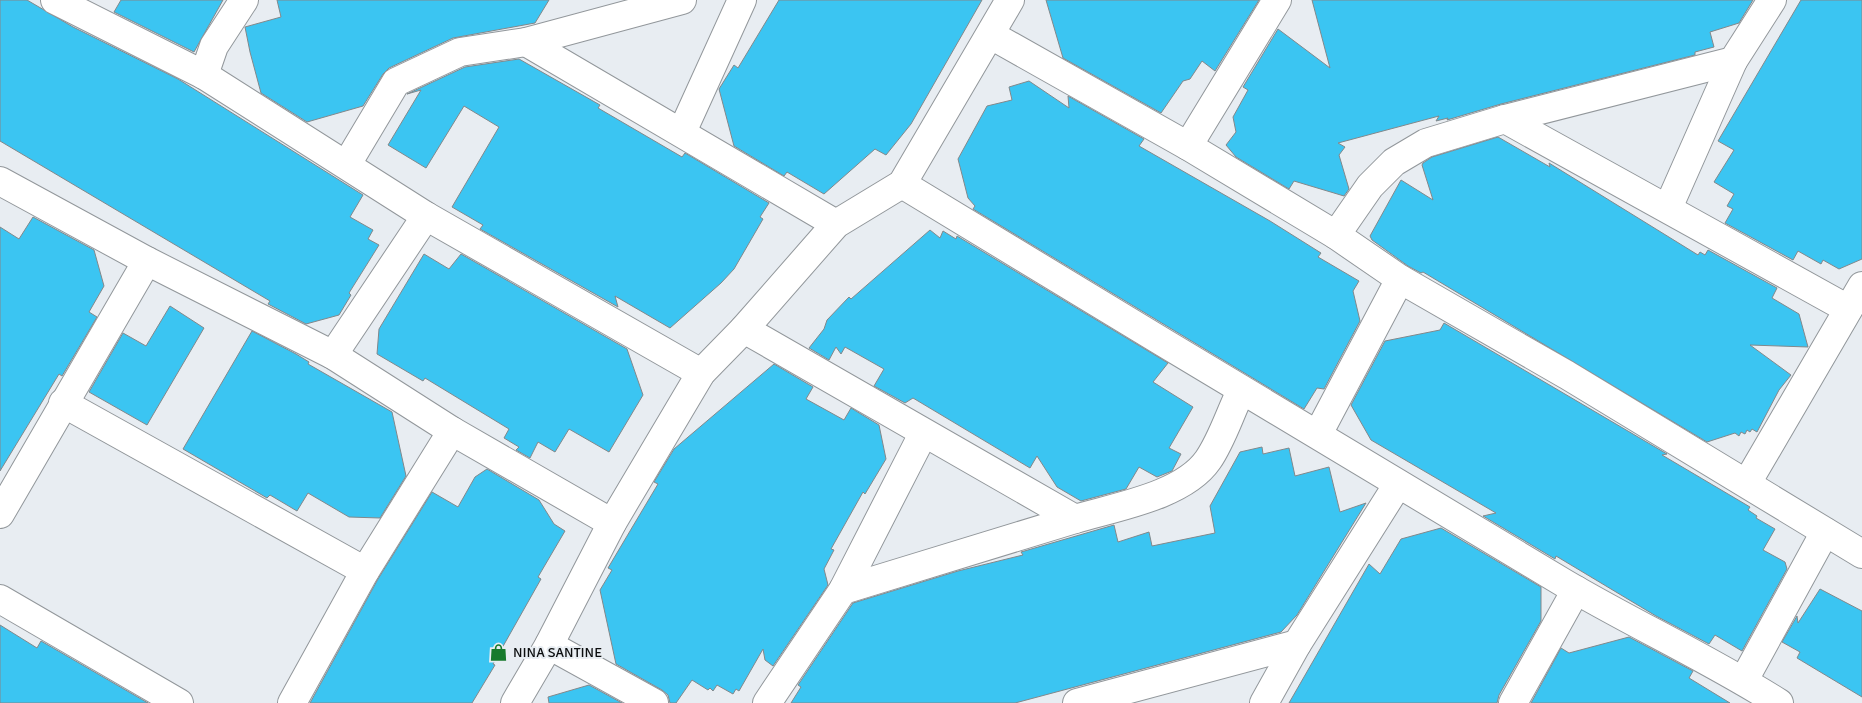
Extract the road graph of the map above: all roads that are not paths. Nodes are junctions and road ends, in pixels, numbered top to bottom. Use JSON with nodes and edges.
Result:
{"nodes":[{"id":1,"x":55,"y":0,"type":"edge"},
{"id":2,"x":244,"y":0,"type":"edge"},
{"id":3,"x":682,"y":0,"type":"edge"},
{"id":4,"x":742,"y":0,"type":"edge"},
{"id":5,"x":1010,"y":0,"type":"edge"},
{"id":6,"x":1277,"y":0,"type":"edge"},
{"id":7,"x":1772,"y":0,"type":"edge"},
{"id":8,"x":992,"y":35,"type":"junction"},
{"id":9,"x":526,"y":42,"type":"junction"},
{"id":10,"x":1733,"y":61,"type":"junction"},
{"id":11,"x":204,"y":75,"type":"junction"},
{"id":12,"x":1505,"y":118,"type":"junction"},
{"id":13,"x":682,"y":132,"type":"junction"},
{"id":14,"x":1188,"y":146,"type":"junction"},
{"id":15,"x":347,"y":164,"type":"junction"},
{"id":16,"x":0,"y":182,"type":"edge"},
{"id":17,"x":902,"y":184,"type":"junction"},
{"id":18,"x":1668,"y":208,"type":"junction"},
{"id":19,"x":426,"y":216,"type":"junction"},
{"id":20,"x":836,"y":224,"type":"junction"},
{"id":21,"x":1336,"y":235,"type":"junction"},
{"id":22,"x":147,"y":261,"type":"junction"},
{"id":23,"x":1400,"y":279,"type":"junction"},
{"id":24,"x":1862,"y":286,"type":"edge"},
{"id":25,"x":1848,"y":310,"type":"junction"},
{"id":26,"x":744,"y":329,"type":"junction"},
{"id":27,"x":333,"y":355,"type":"junction"},
{"id":28,"x":701,"y":373,"type":"junction"},
{"id":29,"x":1241,"y":391,"type":"junction"},
{"id":30,"x":63,"y":403,"type":"junction"},
{"id":31,"x":452,"y":431,"type":"junction"},
{"id":32,"x":923,"y":434,"type":"junction"},
{"id":33,"x":1318,"y":434,"type":"junction"},
{"id":34,"x":1747,"y":483,"type":"junction"},
{"id":35,"x":1398,"y":484,"type":"junction"},
{"id":36,"x":0,"y":514,"type":"edge"},
{"id":37,"x":1075,"y":519,"type":"junction"},
{"id":38,"x":612,"y":523,"type":"junction"},
{"id":39,"x":1824,"y":532,"type":"junction"},
{"id":40,"x":1862,"y":554,"type":"edge"},
{"id":41,"x":365,"y":571,"type":"junction"},
{"id":42,"x":843,"y":590,"type":"junction"},
{"id":43,"x":1576,"y":590,"type":"junction"},
{"id":44,"x":0,"y":598,"type":"edge"},
{"id":45,"x":1298,"y":644,"type":"junction"},
{"id":46,"x":549,"y":645,"type":"junction"},
{"id":47,"x":1744,"y":680,"type":"junction"},
{"id":48,"x":179,"y":703,"type":"edge"},
{"id":49,"x":292,"y":703,"type":"edge"},
{"id":50,"x":515,"y":703,"type":"edge"},
{"id":51,"x":654,"y":703,"type":"edge"},
{"id":52,"x":767,"y":703,"type":"edge"},
{"id":53,"x":1077,"y":703,"type":"edge"},
{"id":54,"x":1264,"y":703,"type":"edge"},
{"id":55,"x":1513,"y":703,"type":"edge"},
{"id":56,"x":1779,"y":703,"type":"edge"}],
"edges":[{"from":1,"to":11,"type":"street"},
{"from":2,"to":11,"type":"street"},
{"from":3,"to":9,"type":"street"},
{"from":4,"to":13,"type":"street"},
{"from":5,"to":8,"type":"street"},
{"from":6,"to":14,"type":"street"},
{"from":7,"to":10,"type":"street"},
{"from":8,"to":14,"type":"street"},
{"from":8,"to":17,"type":"street"},
{"from":9,"to":13,"type":"street"},
{"from":9,"to":15,"type":"street"},
{"from":10,"to":12,"type":"street"},
{"from":10,"to":18,"type":"street"},
{"from":11,"to":15,"type":"street"},
{"from":12,"to":18,"type":"street"},
{"from":12,"to":21,"type":"street"},
{"from":13,"to":20,"type":"street"},
{"from":14,"to":21,"type":"street"},
{"from":15,"to":19,"type":"street"},
{"from":16,"to":22,"type":"street"},
{"from":17,"to":20,"type":"street"},
{"from":17,"to":29,"type":"street"},
{"from":18,"to":25,"type":"street"},
{"from":19,"to":27,"type":"street"},
{"from":19,"to":28,"type":"street"},
{"from":20,"to":26,"type":"street"},
{"from":21,"to":23,"type":"street"},
{"from":22,"to":27,"type":"street"},
{"from":22,"to":30,"type":"street"},
{"from":23,"to":33,"type":"street"},
{"from":23,"to":34,"type":"street"},
{"from":24,"to":25,"type":"street"},
{"from":25,"to":34,"type":"street"},
{"from":26,"to":28,"type":"street"},
{"from":26,"to":32,"type":"street"},
{"from":27,"to":31,"type":"street"},
{"from":28,"to":38,"type":"street"},
{"from":29,"to":33,"type":"street"},
{"from":29,"to":37,"type":"street"},
{"from":30,"to":36,"type":"street"},
{"from":30,"to":41,"type":"street"},
{"from":31,"to":38,"type":"street"},
{"from":31,"to":41,"type":"street"},
{"from":32,"to":37,"type":"street"},
{"from":32,"to":42,"type":"street"},
{"from":33,"to":35,"type":"street"},
{"from":34,"to":39,"type":"street"},
{"from":35,"to":43,"type":"street"},
{"from":35,"to":45,"type":"street"},
{"from":37,"to":42,"type":"street"},
{"from":38,"to":46,"type":"street"},
{"from":39,"to":40,"type":"street"},
{"from":39,"to":47,"type":"street"},
{"from":41,"to":49,"type":"street"},
{"from":42,"to":52,"type":"street"},
{"from":43,"to":47,"type":"street"},
{"from":43,"to":55,"type":"street"},
{"from":44,"to":48,"type":"street"},
{"from":45,"to":53,"type":"street"},
{"from":45,"to":54,"type":"street"},
{"from":46,"to":50,"type":"street"},
{"from":46,"to":51,"type":"street"},
{"from":47,"to":56,"type":"street"}]}
